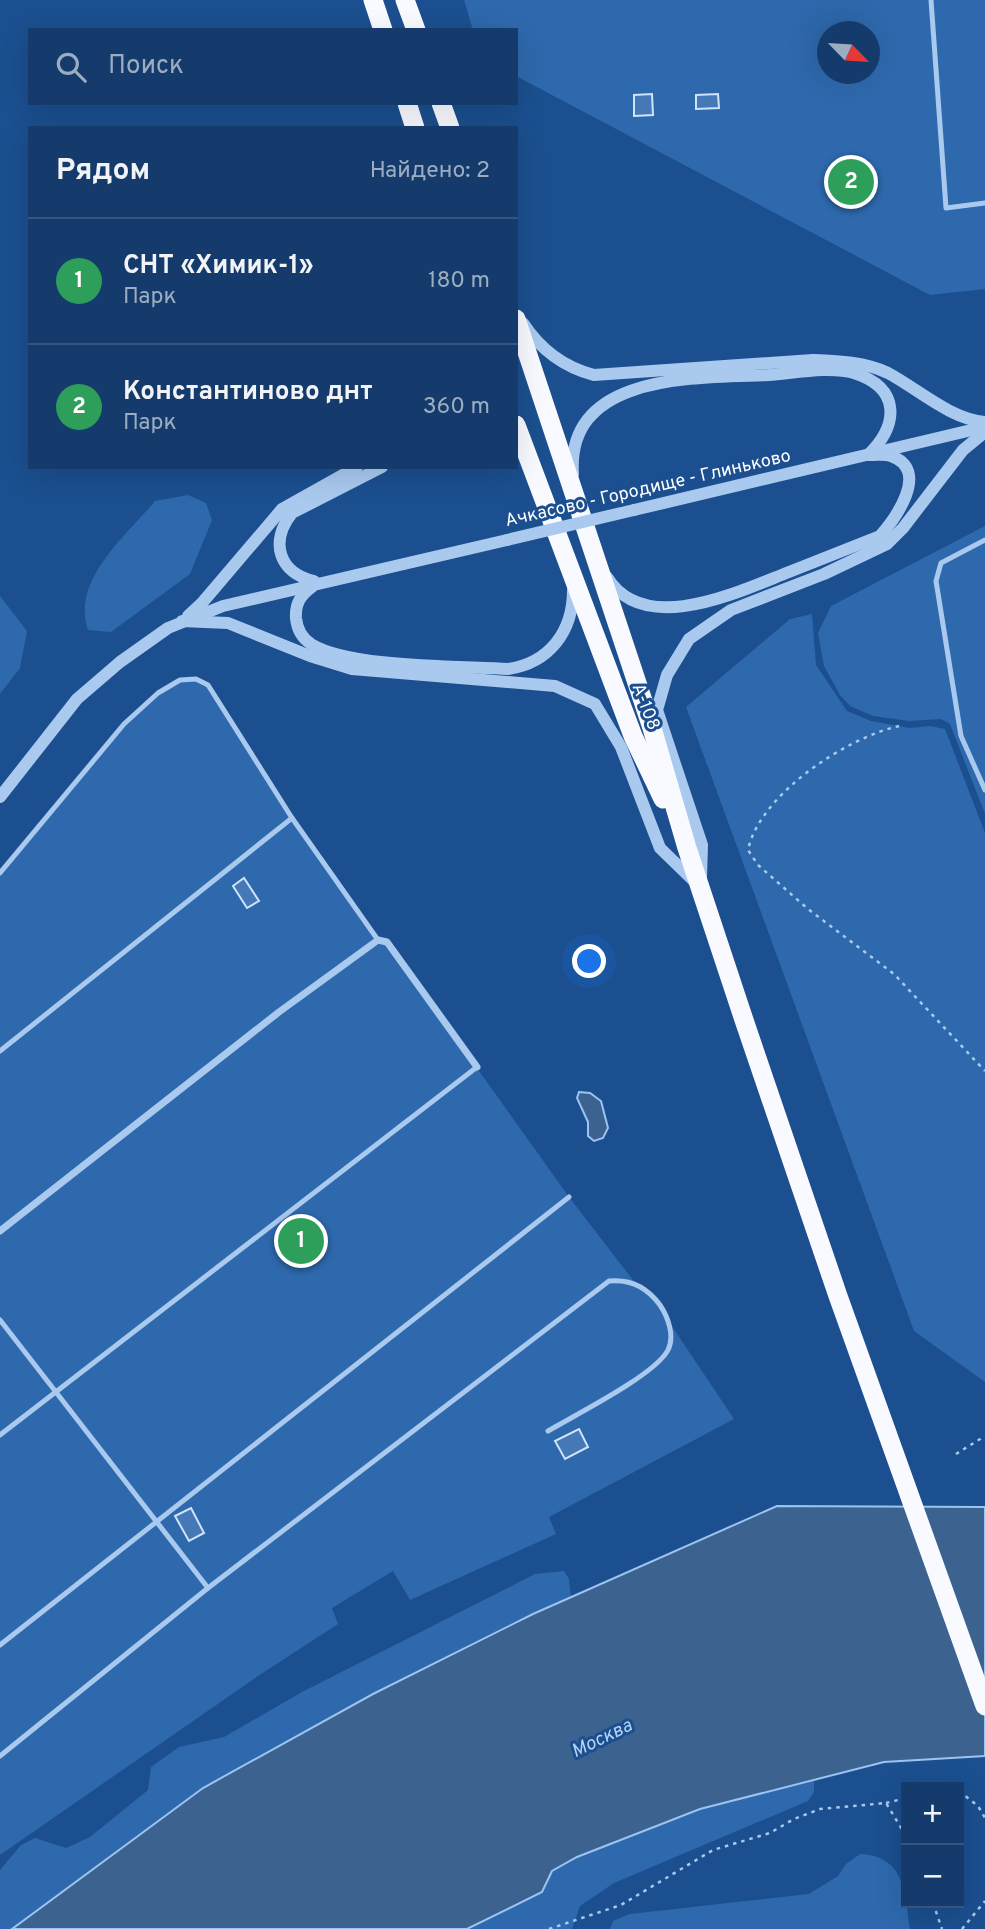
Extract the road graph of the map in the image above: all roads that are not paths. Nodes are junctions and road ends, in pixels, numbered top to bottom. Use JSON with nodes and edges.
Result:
{"nodes":[{"id":1,"x":373,"y":0,"type":"edge"},
{"id":2,"x":405,"y":0,"type":"edge"},
{"id":3,"x":931,"y":0,"type":"edge"},
{"id":4,"x":382,"y":28,"type":"edge"},
{"id":5,"x":414,"y":28,"type":"edge"},
{"id":6,"x":408,"y":105,"type":"edge"},
{"id":7,"x":442,"y":105,"type":"edge"},
{"id":8,"x":414,"y":126,"type":"edge"},
{"id":9,"x":449,"y":126,"type":"edge"},
{"id":10,"x":985,"y":202,"type":"edge"},
{"id":11,"x":518,"y":316,"type":"edge"},
{"id":12,"x":518,"y":325,"type":"edge"},
{"id":13,"x":985,"y":427,"type":"edge"},
{"id":14,"x":518,"y":430,"type":"edge"},
{"id":15,"x":868,"y":454,"type":"junction"},
{"id":16,"x":518,"y":456,"type":"edge"},
{"id":17,"x":353,"y":469,"type":"edge"},
{"id":18,"x":378,"y":469,"type":"edge"},
{"id":19,"x":574,"y":489,"type":"junction"},
{"id":20,"x":542,"y":493,"type":"junction"},
{"id":21,"x":985,"y":540,"type":"edge"},
{"id":22,"x":595,"y":556,"type":"junction"},
{"id":23,"x":574,"y":577,"type":"junction"},
{"id":24,"x":318,"y":582,"type":"junction"},
{"id":25,"x":182,"y":621,"type":"junction"},
{"id":26,"x":982,"y":778,"type":"edge"},
{"id":27,"x":985,"y":790,"type":"edge"},
{"id":28,"x":0,"y":797,"type":"edge"},
{"id":29,"x":292,"y":818,"type":"junction"},
{"id":30,"x":687,"y":848,"type":"junction"},
{"id":31,"x":0,"y":873,"type":"edge"},
{"id":32,"x":701,"y":889,"type":"junction"},
{"id":33,"x":378,"y":940,"type":"junction"},
{"id":34,"x":0,"y":1051,"type":"edge"},
{"id":35,"x":477,"y":1067,"type":"joint"},
{"id":36,"x":569,"y":1197,"type":"dead end"},
{"id":37,"x":0,"y":1231,"type":"edge"},
{"id":38,"x":0,"y":1320,"type":"edge"},
{"id":39,"x":55,"y":1390,"type":"junction"},
{"id":40,"x":548,"y":1431,"type":"dead end"},
{"id":41,"x":0,"y":1435,"type":"edge"},
{"id":42,"x":157,"y":1522,"type":"junction"},
{"id":43,"x":208,"y":1588,"type":"junction"},
{"id":44,"x":0,"y":1645,"type":"edge"},
{"id":45,"x":985,"y":1706,"type":"edge"},
{"id":46,"x":0,"y":1756,"type":"edge"}],
"edges":[{"from":1,"to":4,"type":"highway"},
{"from":2,"to":5,"type":"highway"},
{"from":3,"to":10,"type":"lane"},
{"from":6,"to":8,"type":"highway"},
{"from":7,"to":9,"type":"highway"},
{"from":11,"to":13,"type":"street"},
{"from":12,"to":19,"type":"highway","number":"А-108"},
{"from":13,"to":15,"type":"street","name":"Ачкасово - Городище - Глиньково"},
{"from":13,"to":32,"type":"street"},
{"from":14,"to":20,"type":"highway","number":"А-108"},
{"from":15,"to":19,"type":"street"},
{"from":15,"to":22,"type":"street"},
{"from":15,"to":24,"type":"street","name":"Ачкасово - Городище - Глиньково","bridge":true},
{"from":16,"to":20,"type":"street"},
{"from":17,"to":25,"type":"street"},
{"from":18,"to":24,"type":"street"},
{"from":19,"to":22,"type":"highway","number":"А-108"},
{"from":20,"to":23,"type":"highway","number":"А-108"},
{"from":21,"to":26,"type":"lane"},
{"from":22,"to":30,"type":"highway","number":"А-108"},
{"from":23,"to":24,"type":"street"},
{"from":23,"to":30,"type":"highway","name":"А-108","number":"А-108"},
{"from":24,"to":25,"type":"street","name":"Ачкасово - Городище - Глиньково"},
{"from":25,"to":28,"type":"street"},
{"from":25,"to":32,"type":"street"},
{"from":26,"to":27,"type":"lane"},
{"from":29,"to":31,"type":"lane"},
{"from":29,"to":33,"type":"lane"},
{"from":29,"to":34,"type":"lane"},
{"from":30,"to":32,"type":"highway","number":"А-108"},
{"from":32,"to":45,"type":"highway","number":"А-108"},
{"from":33,"to":35,"type":"street"},
{"from":33,"to":37,"type":"street"},
{"from":35,"to":39,"type":"lane"},
{"from":36,"to":42,"type":"lane"},
{"from":38,"to":39,"type":"lane"},
{"from":39,"to":41,"type":"lane"},
{"from":39,"to":42,"type":"lane"},
{"from":40,"to":43,"type":"lane"},
{"from":42,"to":43,"type":"lane"},
{"from":42,"to":44,"type":"lane"},
{"from":43,"to":46,"type":"lane"}]}
